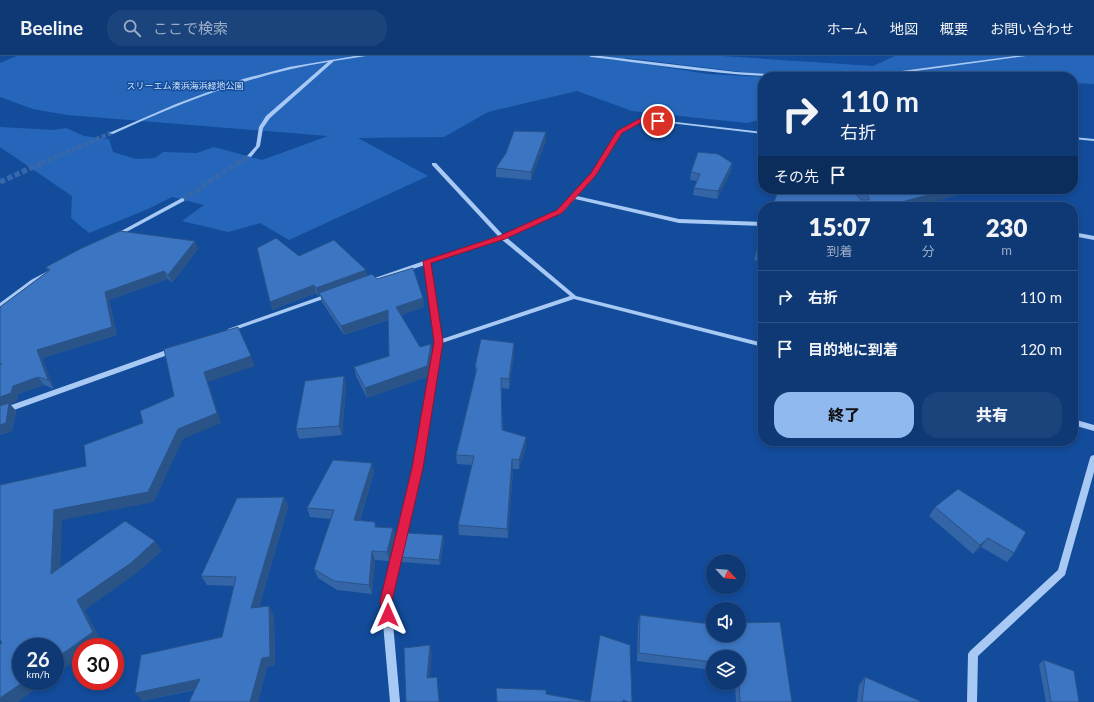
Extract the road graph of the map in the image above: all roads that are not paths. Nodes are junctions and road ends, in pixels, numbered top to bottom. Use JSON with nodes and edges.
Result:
{"nodes":[{"id":1,"x":364,"y":56,"type":"edge"},
{"id":2,"x":591,"y":56,"type":"edge"},
{"id":3,"x":1024,"y":56,"type":"edge"},
{"id":4,"x":1090,"y":56,"type":"edge"},
{"id":5,"x":1094,"y":56,"type":"edge"},
{"id":6,"x":333,"y":60,"type":"junction"},
{"id":7,"x":902,"y":72,"type":"edge"},
{"id":8,"x":758,"y":74,"type":"edge"},
{"id":9,"x":758,"y":132,"type":"edge"},
{"id":10,"x":111,"y":133,"type":"tunnel mouth"},
{"id":11,"x":1078,"y":138,"type":"edge"},
{"id":12,"x":1094,"y":140,"type":"edge"},
{"id":13,"x":249,"y":156,"type":"tunnel mouth"},
{"id":14,"x":434,"y":164,"type":"dead end"},
{"id":15,"x":573,"y":197,"type":"junction"},
{"id":16,"x":182,"y":200,"type":"tunnel mouth"},
{"id":17,"x":758,"y":224,"type":"edge"},
{"id":18,"x":1078,"y":235,"type":"edge"},
{"id":19,"x":502,"y":237,"type":"junction"},
{"id":20,"x":1094,"y":238,"type":"edge"},
{"id":21,"x":108,"y":240,"type":"edge"},
{"id":22,"x":427,"y":261,"type":"junction"},
{"id":23,"x":54,"y":270,"type":"edge"},
{"id":24,"x":360,"y":285,"type":"edge"},
{"id":25,"x":338,"y":292,"type":"edge"},
{"id":26,"x":574,"y":297,"type":"junction"},
{"id":27,"x":0,"y":306,"type":"edge"},
{"id":28,"x":220,"y":334,"type":"edge"},
{"id":29,"x":439,"y":342,"type":"junction"},
{"id":30,"x":758,"y":344,"type":"edge"},
{"id":31,"x":183,"y":347,"type":"edge"},
{"id":32,"x":0,"y":412,"type":"edge"},
{"id":33,"x":1078,"y":423,"type":"edge"},
{"id":34,"x":1094,"y":428,"type":"edge"},
{"id":35,"x":1094,"y":458,"type":"edge"},
{"id":36,"x":395,"y":702,"type":"edge"},
{"id":37,"x":972,"y":702,"type":"edge"}],
"edges":[{"from":1,"to":6,"type":"street"},
{"from":2,"to":8,"type":"street"},
{"from":3,"to":7,"type":"street"},
{"from":4,"to":5,"type":"street"},
{"from":6,"to":10,"type":"street"},
{"from":6,"to":13,"type":"street"},
{"from":9,"to":15,"type":"street"},
{"from":11,"to":12,"type":"street"},
{"from":14,"to":19,"type":"street"},
{"from":15,"to":17,"type":"street"},
{"from":15,"to":19,"type":"street"},
{"from":16,"to":21,"type":"street"},
{"from":18,"to":20,"type":"street"},
{"from":19,"to":22,"type":"street"},
{"from":19,"to":26,"type":"street"},
{"from":22,"to":24,"type":"street"},
{"from":22,"to":29,"type":"street"},
{"from":23,"to":27,"type":"street"},
{"from":25,"to":28,"type":"street"},
{"from":26,"to":29,"type":"street"},
{"from":26,"to":30,"type":"street"},
{"from":29,"to":36,"type":"street"},
{"from":31,"to":32,"type":"street"},
{"from":33,"to":34,"type":"street"},
{"from":35,"to":37,"type":"street"}]}
